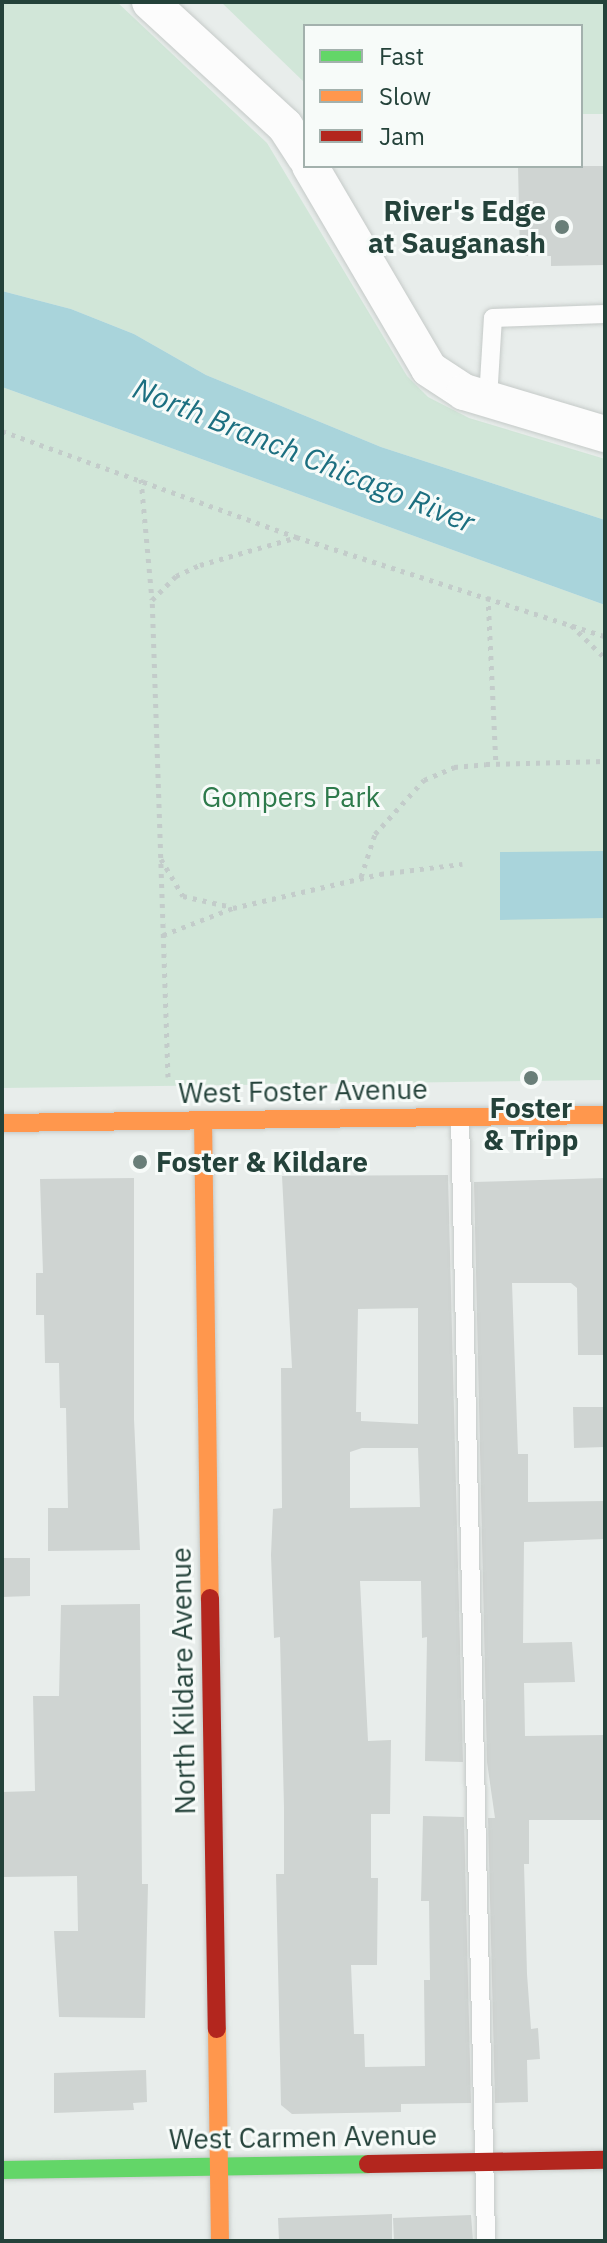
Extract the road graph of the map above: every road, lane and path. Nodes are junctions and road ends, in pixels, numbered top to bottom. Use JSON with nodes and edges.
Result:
{"nodes":[{"id":1,"x":150,"y":2,"type":"edge"},
{"id":2,"x":303,"y":154,"type":"edge"},
{"id":3,"x":311,"y":168,"type":"edge"},
{"id":4,"x":605,"y":314,"type":"edge"},
{"id":5,"x":488,"y":399,"type":"junction"},
{"id":6,"x":2,"y":431,"type":"edge"},
{"id":7,"x":605,"y":434,"type":"edge"},
{"id":8,"x":141,"y":479,"type":"junction"},
{"id":9,"x":296,"y":537,"type":"junction"},
{"id":10,"x":488,"y":596,"type":"junction"},
{"id":11,"x":152,"y":600,"type":"junction"},
{"id":12,"x":569,"y":623,"type":"junction"},
{"id":13,"x":605,"y":636,"type":"edge"},
{"id":14,"x":605,"y":658,"type":"edge"},
{"id":15,"x":605,"y":761,"type":"edge"},
{"id":16,"x":496,"y":764,"type":"junction"},
{"id":17,"x":160,"y":857,"type":"junction"},
{"id":18,"x":462,"y":864,"type":"dead end"},
{"id":19,"x":361,"y":878,"type":"junction"},
{"id":20,"x":233,"y":908,"type":"junction"},
{"id":21,"x":163,"y":935,"type":"junction"},
{"id":22,"x":168,"y":1077,"type":"dead end"},
{"id":23,"x":605,"y":1115,"type":"edge"},
{"id":24,"x":460,"y":1117,"type":"junction"},
{"id":25,"x":203,"y":1120,"type":"junction"},
{"id":26,"x":2,"y":1123,"type":"edge"},
{"id":27,"x":605,"y":2160,"type":"edge"},
{"id":28,"x":484,"y":2162,"type":"junction"},
{"id":29,"x":219,"y":2166,"type":"junction"},
{"id":30,"x":2,"y":2170,"type":"edge"},
{"id":31,"x":220,"y":2241,"type":"edge"},
{"id":32,"x":486,"y":2241,"type":"edge"}],
"edges":[{"from":1,"to":2,"type":"street"},
{"from":3,"to":5,"type":"street"},
{"from":4,"to":5,"type":"lane"},
{"from":5,"to":7,"type":"street"},
{"from":6,"to":8,"type":"path"},
{"from":8,"to":9,"type":"path"},
{"from":8,"to":11,"type":"path"},
{"from":9,"to":10,"type":"path"},
{"from":9,"to":11,"type":"path"},
{"from":10,"to":12,"type":"path"},
{"from":10,"to":16,"type":"path"},
{"from":11,"to":17,"type":"path"},
{"from":12,"to":13,"type":"path"},
{"from":12,"to":14,"type":"path"},
{"from":15,"to":16,"type":"path"},
{"from":16,"to":19,"type":"path"},
{"from":17,"to":20,"type":"path"},
{"from":17,"to":21,"type":"path"},
{"from":18,"to":19,"type":"path"},
{"from":19,"to":20,"type":"path"},
{"from":20,"to":21,"type":"path"},
{"from":21,"to":22,"type":"path"},
{"from":23,"to":24,"type":"street","name":"West Foster Avenue"},
{"from":24,"to":25,"type":"street","name":"West Foster Avenue"},
{"from":24,"to":28,"type":"lane"},
{"from":25,"to":26,"type":"street","name":"West Foster Avenue"},
{"from":25,"to":29,"type":"street","name":"North Kildare Avenue"},
{"from":27,"to":28,"type":"street","name":"West Carmen Avenue"},
{"from":28,"to":29,"type":"street","name":"West Carmen Avenue"},
{"from":28,"to":32,"type":"lane"},
{"from":29,"to":30,"type":"street","name":"West Carmen Avenue"},
{"from":29,"to":31,"type":"street","name":"North Kildare Avenue"}]}
